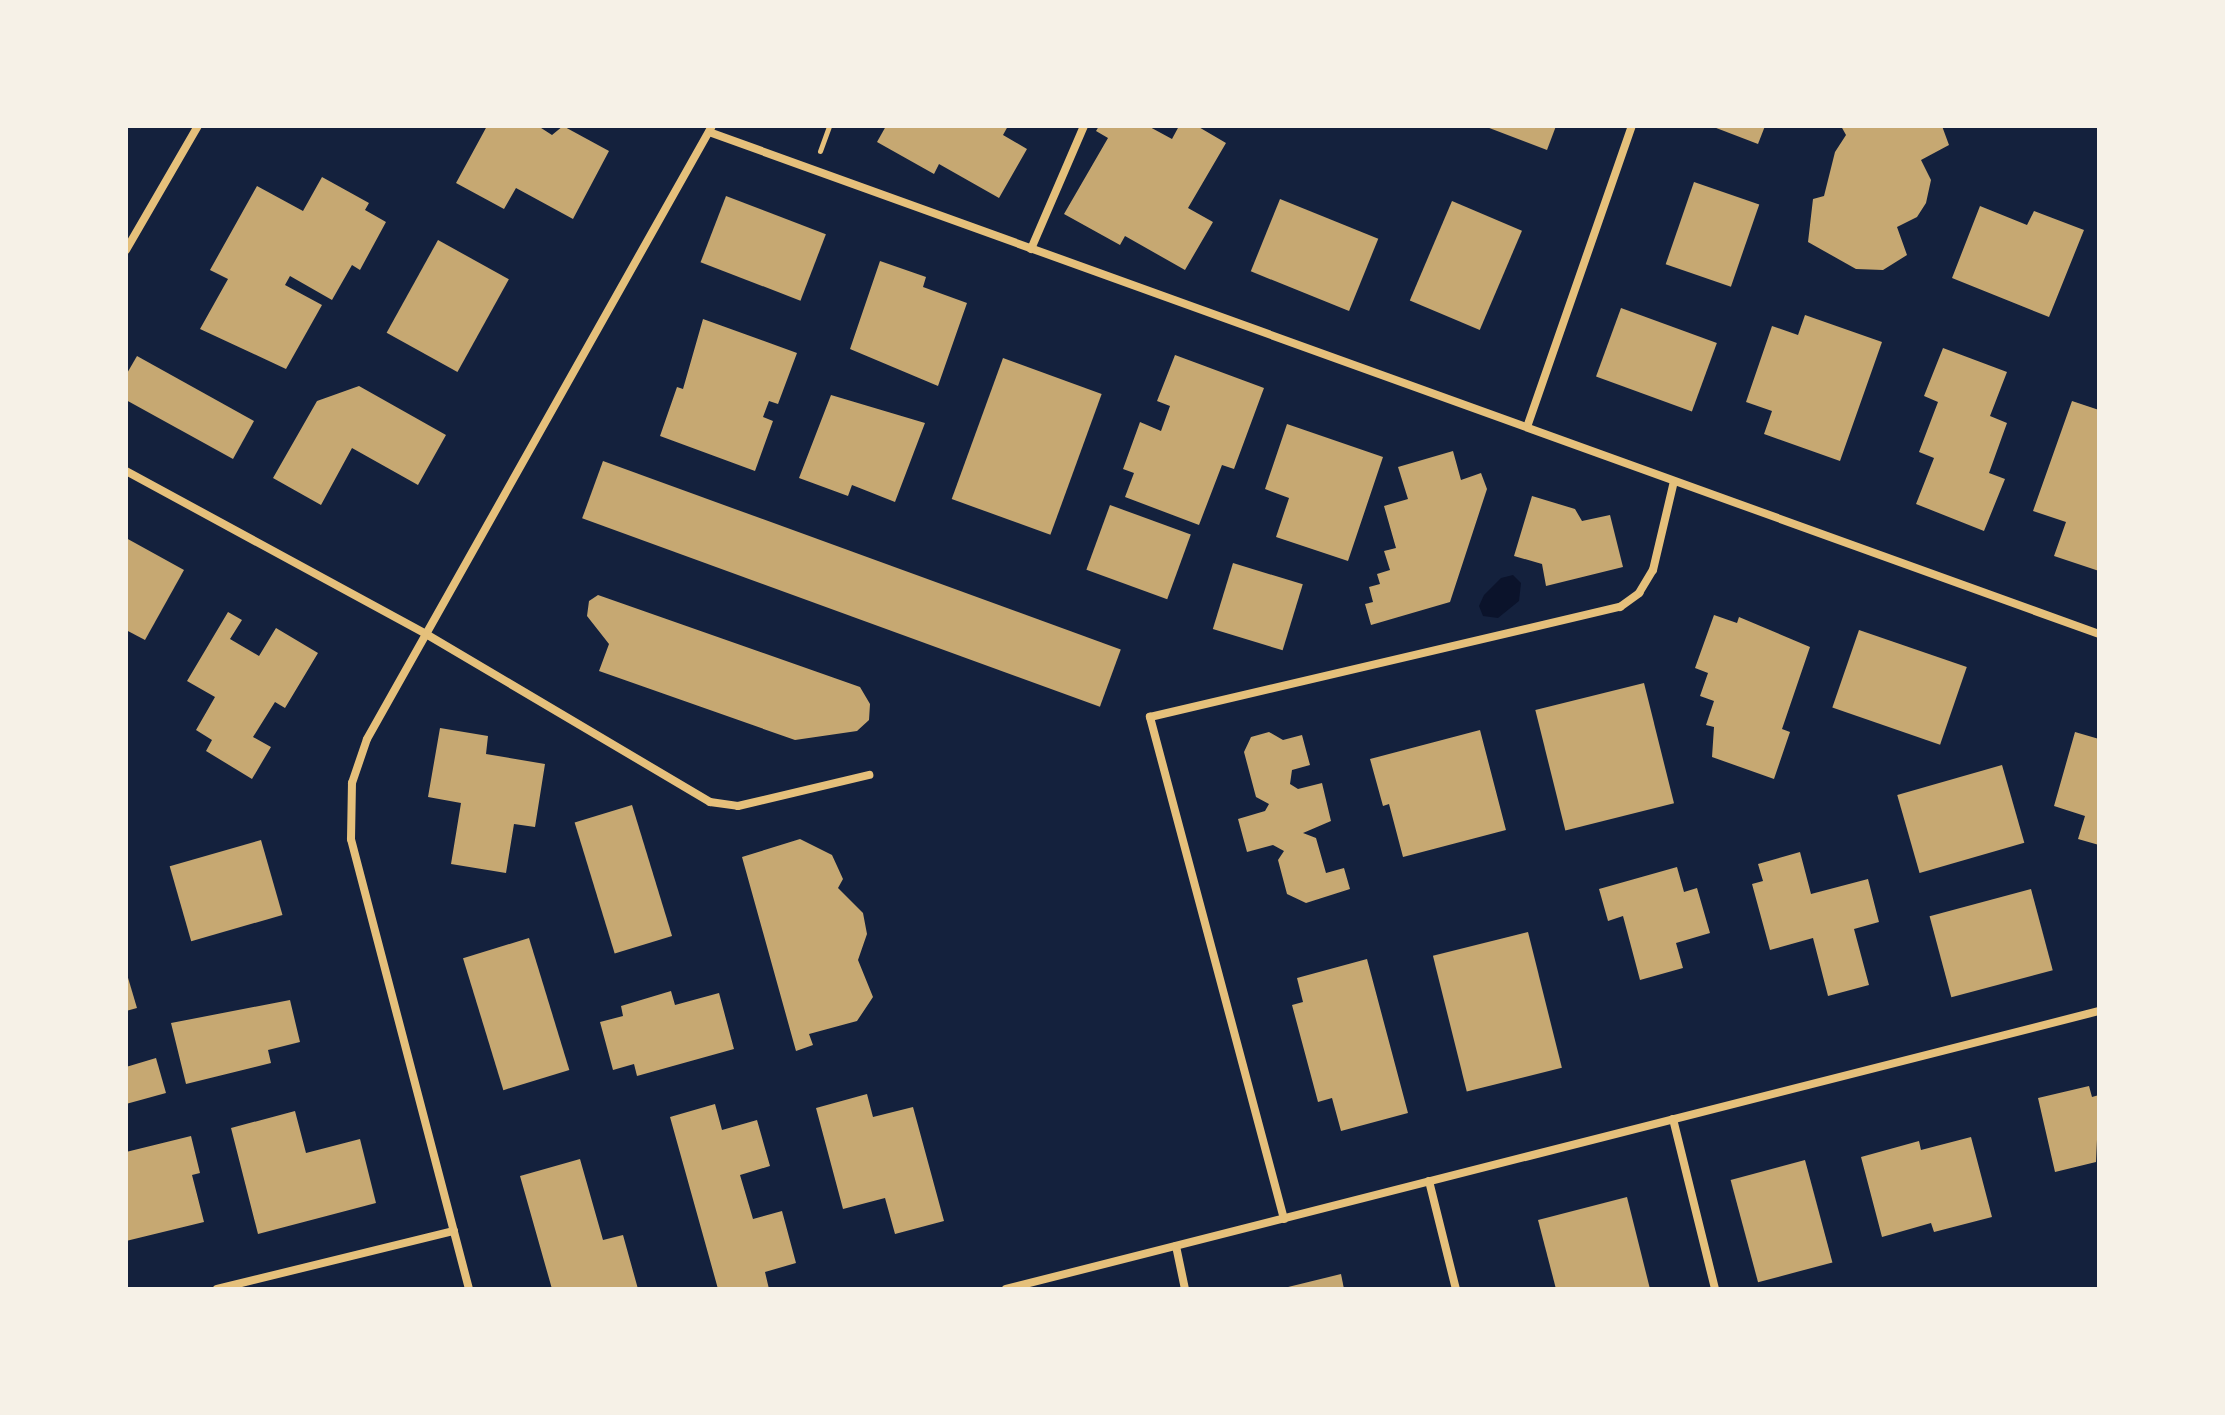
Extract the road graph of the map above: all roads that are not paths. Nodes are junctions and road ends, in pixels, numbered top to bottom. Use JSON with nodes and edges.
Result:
{"nodes":[{"id":1,"x":198,"y":126,"type":"edge"},
{"id":2,"x":1084,"y":126,"type":"edge"},
{"id":3,"x":1632,"y":126,"type":"edge"},
{"id":4,"x":710,"y":129,"type":"edge"},
{"id":5,"x":1031,"y":249,"type":"junction"},
{"id":6,"x":126,"y":250,"type":"edge"},
{"id":7,"x":1527,"y":427,"type":"junction"},
{"id":8,"x":126,"y":471,"type":"edge"},
{"id":9,"x":1674,"y":481,"type":"junction"},
{"id":10,"x":426,"y":634,"type":"junction"},
{"id":11,"x":2099,"y":634,"type":"edge"},
{"id":12,"x":869,"y":775,"type":"dead end"},
{"id":13,"x":2099,"y":1011,"type":"edge"},
{"id":14,"x":1673,"y":1119,"type":"junction"},
{"id":15,"x":1429,"y":1181,"type":"junction"},
{"id":16,"x":1284,"y":1219,"type":"junction"},
{"id":17,"x":454,"y":1231,"type":"junction"},
{"id":18,"x":1176,"y":1246,"type":"junction"},
{"id":19,"x":217,"y":1289,"type":"edge"},
{"id":20,"x":469,"y":1289,"type":"edge"},
{"id":21,"x":1006,"y":1289,"type":"edge"},
{"id":22,"x":1185,"y":1289,"type":"edge"},
{"id":23,"x":1456,"y":1289,"type":"edge"},
{"id":24,"x":1715,"y":1289,"type":"edge"}],
"edges":[{"from":1,"to":6,"type":"street"},
{"from":2,"to":5,"type":"street"},
{"from":3,"to":7,"type":"street"},
{"from":4,"to":5,"type":"street"},
{"from":4,"to":10,"type":"street"},
{"from":5,"to":7,"type":"street"},
{"from":7,"to":9,"type":"street"},
{"from":8,"to":10,"type":"street"},
{"from":9,"to":11,"type":"street"},
{"from":9,"to":16,"type":"street"},
{"from":10,"to":12,"type":"street"},
{"from":10,"to":17,"type":"street"},
{"from":13,"to":14,"type":"street"},
{"from":14,"to":15,"type":"street"},
{"from":14,"to":24,"type":"street"},
{"from":15,"to":16,"type":"street"},
{"from":15,"to":23,"type":"street"},
{"from":16,"to":18,"type":"street"},
{"from":17,"to":19,"type":"street"},
{"from":17,"to":20,"type":"street"},
{"from":18,"to":21,"type":"street"},
{"from":18,"to":22,"type":"street"}]}
